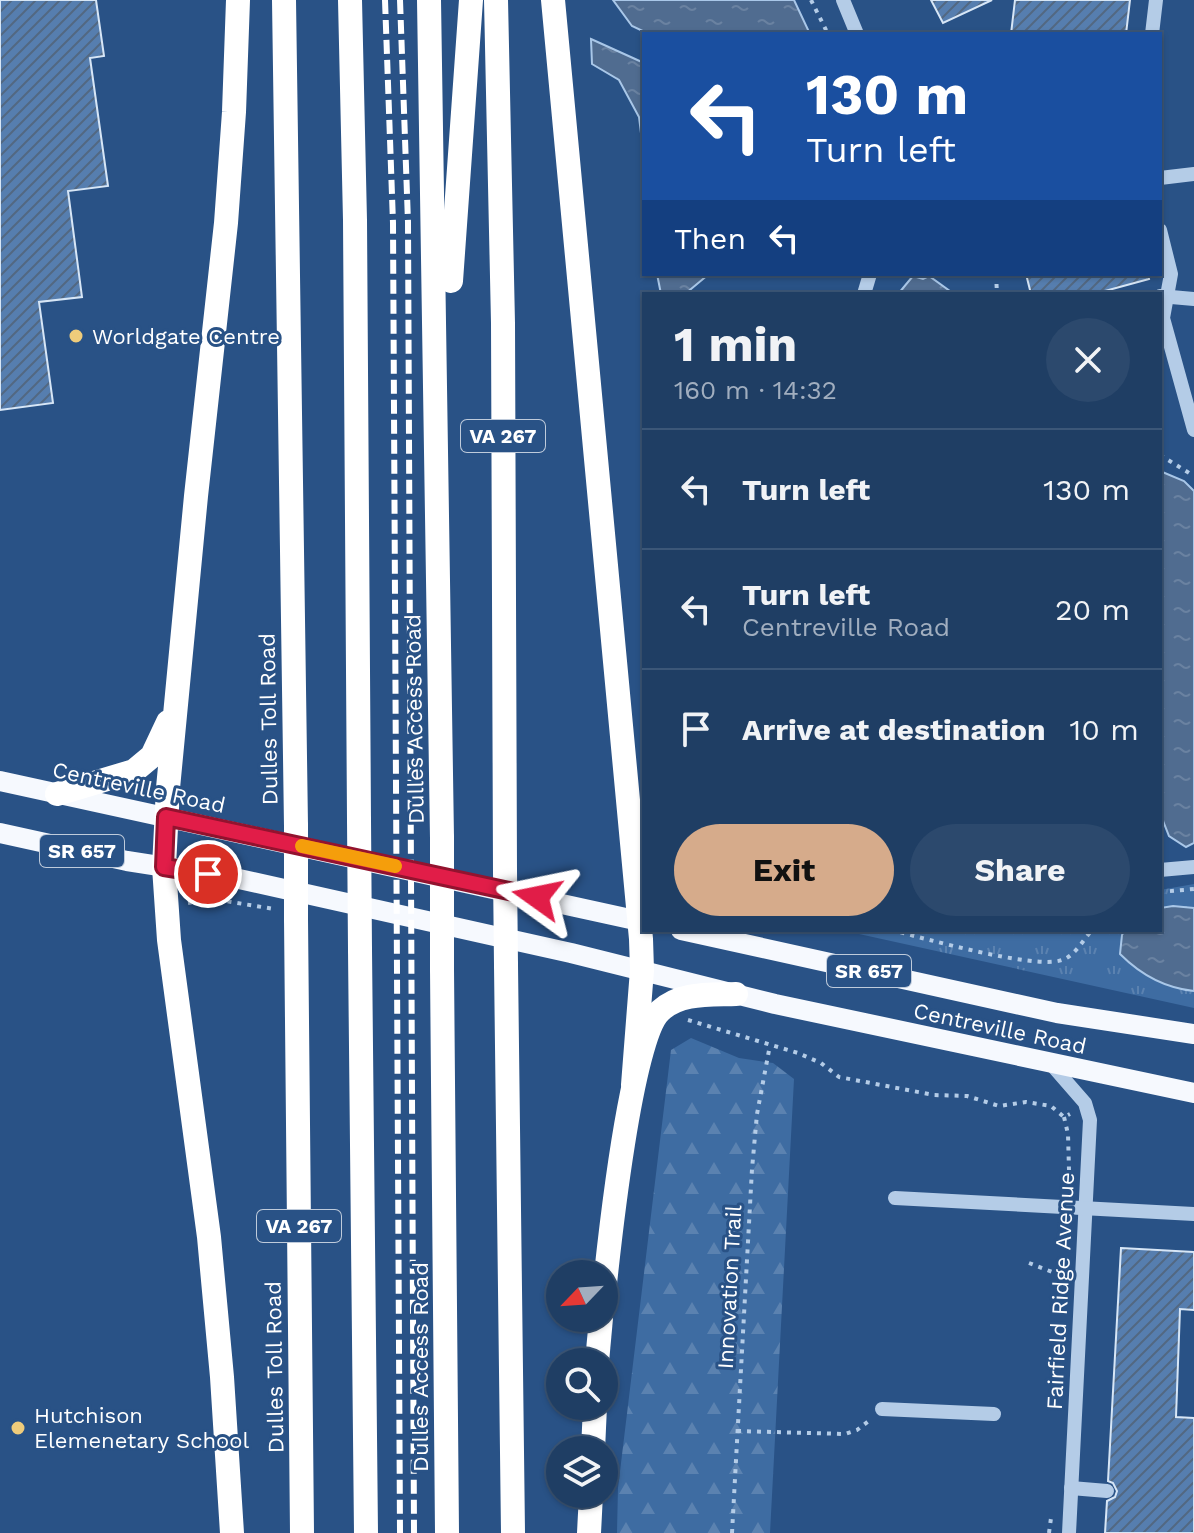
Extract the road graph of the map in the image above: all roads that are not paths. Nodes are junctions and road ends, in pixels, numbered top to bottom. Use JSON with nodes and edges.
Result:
{"nodes":[{"id":1,"x":238,"y":0,"type":"edge"},
{"id":2,"x":284,"y":0,"type":"edge"},
{"id":3,"x":350,"y":0,"type":"edge"},
{"id":4,"x":429,"y":0,"type":"edge"},
{"id":5,"x":471,"y":0,"type":"edge"},
{"id":6,"x":496,"y":0,"type":"edge"},
{"id":7,"x":553,"y":0,"type":"edge"},
{"id":8,"x":1156,"y":0,"type":"edge"},
{"id":9,"x":845,"y":4,"type":"edge"},
{"id":10,"x":856,"y":32,"type":"edge"},
{"id":11,"x":1152,"y":32,"type":"edge"},
{"id":12,"x":1194,"y":174,"type":"edge"},
{"id":13,"x":1162,"y":178,"type":"edge"},
{"id":14,"x":1162,"y":238,"type":"edge"},
{"id":15,"x":1163,"y":296,"type":"edge"},
{"id":16,"x":1194,"y":299,"type":"edge"},
{"id":17,"x":1194,"y":430,"type":"edge"},
{"id":18,"x":437,"y":482,"type":"junction"},
{"id":19,"x":177,"y":702,"type":"junction"},
{"id":20,"x":0,"y":781,"type":"edge"},
{"id":21,"x":57,"y":794,"type":"junction"},
{"id":22,"x":166,"y":817,"type":"junction"},
{"id":23,"x":0,"y":833,"type":"edge"},
{"id":24,"x":164,"y":867,"type":"junction"},
{"id":25,"x":1194,"y":867,"type":"edge"},
{"id":26,"x":1162,"y":870,"type":"edge"},
{"id":27,"x":642,"y":921,"type":"edge"},
{"id":28,"x":690,"y":932,"type":"edge"},
{"id":29,"x":642,"y":970,"type":"junction"},
{"id":30,"x":736,"y":994,"type":"junction"},
{"id":31,"x":1194,"y":1034,"type":"edge"},
{"id":32,"x":1051,"y":1064,"type":"junction"},
{"id":33,"x":633,"y":1085,"type":"junction"},
{"id":34,"x":1194,"y":1093,"type":"edge"},
{"id":35,"x":895,"y":1198,"type":"dead end"},
{"id":36,"x":1086,"y":1210,"type":"junction"},
{"id":37,"x":1194,"y":1214,"type":"edge"},
{"id":38,"x":609,"y":1260,"type":"edge"},
{"id":39,"x":882,"y":1409,"type":"road end"},
{"id":40,"x":994,"y":1414,"type":"dead end"},
{"id":41,"x":1071,"y":1488,"type":"junction"},
{"id":42,"x":1107,"y":1491,"type":"dead end"},
{"id":43,"x":590,"y":1508,"type":"edge"},
{"id":44,"x":232,"y":1533,"type":"edge"},
{"id":45,"x":302,"y":1533,"type":"edge"},
{"id":46,"x":366,"y":1533,"type":"edge"},
{"id":47,"x":447,"y":1533,"type":"edge"},
{"id":48,"x":513,"y":1533,"type":"edge"},
{"id":49,"x":589,"y":1533,"type":"edge"},
{"id":50,"x":1069,"y":1533,"type":"edge"}],
"edges":[{"from":1,"to":19,"type":"highway"},
{"from":2,"to":45,"type":"highway","name":"Dulles Toll Road","number":"VA 267","bridge":true},
{"from":3,"to":46,"type":"highway","bridge":true},
{"from":4,"to":18,"type":"highway","name":"Dulles Access Road"},
{"from":5,"to":18,"type":"highway"},
{"from":6,"to":48,"type":"highway","number":"VA 267","bridge":true},
{"from":7,"to":27,"type":"highway"},
{"from":8,"to":11,"type":"street"},
{"from":9,"to":10,"type":"street"},
{"from":12,"to":13,"type":"street"},
{"from":14,"to":15,"type":"street"},
{"from":15,"to":16,"type":"street"},
{"from":15,"to":17,"type":"street"},
{"from":18,"to":47,"type":"highway","name":"Dulles Access Road","bridge":true},
{"from":19,"to":21,"type":"highway"},
{"from":19,"to":22,"type":"highway"},
{"from":20,"to":21,"type":"main road","name":"Centreville Road","number":"SR 657"},
{"from":21,"to":22,"type":"main road","name":"Centreville Road","number":"SR 657"},
{"from":22,"to":24,"type":"highway"},
{"from":22,"to":27,"type":"main road","name":"Centreville Road","number":"SR 657"},
{"from":23,"to":24,"type":"main road","name":"Centreville Road","number":"SR 657"},
{"from":24,"to":29,"type":"main road","name":"Centreville Road","number":"SR 657"},
{"from":24,"to":44,"type":"highway"},
{"from":25,"to":26,"type":"street"},
{"from":27,"to":29,"type":"highway"},
{"from":28,"to":31,"type":"main road","name":"Centreville Road","number":"SR 657"},
{"from":29,"to":30,"type":"main road","name":"Centreville Road","number":"SR 657"},
{"from":29,"to":33,"type":"highway"},
{"from":30,"to":32,"type":"main road","name":"Centreville Road","number":"SR 657"},
{"from":30,"to":33,"type":"highway"},
{"from":32,"to":34,"type":"main road","name":"Centreville Road","number":"SR 657"},
{"from":32,"to":36,"type":"street","name":"Fairfield Ridge Avenue"},
{"from":33,"to":38,"type":"highway"},
{"from":35,"to":36,"type":"street"},
{"from":36,"to":37,"type":"street"},
{"from":36,"to":41,"type":"street","name":"Fairfield Ridge Avenue"},
{"from":39,"to":40,"type":"street"},
{"from":41,"to":42,"type":"street"},
{"from":41,"to":50,"type":"street","name":"Fairfield Ridge Avenue"},
{"from":43,"to":49,"type":"highway"}]}
